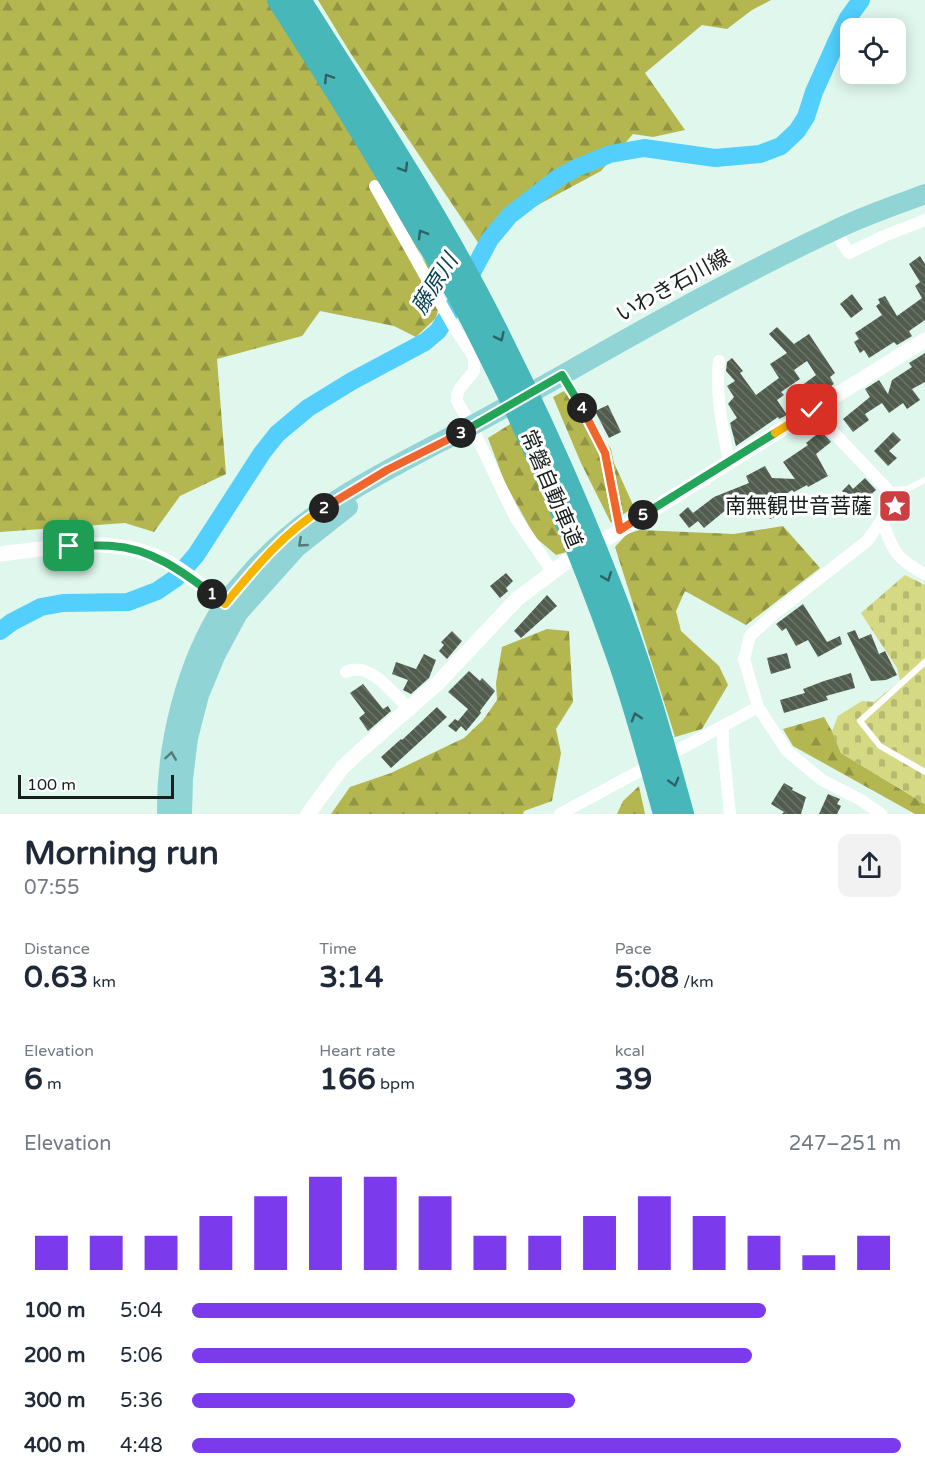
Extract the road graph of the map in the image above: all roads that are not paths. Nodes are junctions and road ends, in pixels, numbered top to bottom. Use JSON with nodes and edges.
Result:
{"nodes":[{"id":1,"x":278,"y":0,"type":"edge"},
{"id":2,"x":300,"y":0,"type":"edge"},
{"id":3,"x":367,"y":122,"type":"junction"},
{"id":4,"x":375,"y":186,"type":"dead end"},
{"id":5,"x":925,"y":194,"type":"edge"},
{"id":6,"x":925,"y":220,"type":"edge"},
{"id":7,"x":834,"y":230,"type":"junction"},
{"id":8,"x":925,"y":340,"type":"edge"},
{"id":9,"x":719,"y":361,"type":"dead end"},
{"id":10,"x":562,"y":375,"type":"junction"},
{"id":11,"x":812,"y":410,"type":"junction"},
{"id":12,"x":527,"y":411,"type":"junction"},
{"id":13,"x":472,"y":427,"type":"junction"},
{"id":14,"x":729,"y":462,"type":"junction"},
{"id":15,"x":925,"y":480,"type":"edge"},
{"id":16,"x":888,"y":491,"type":"junction"},
{"id":17,"x":882,"y":520,"type":"junction"},
{"id":18,"x":620,"y":530,"type":"junction"},
{"id":19,"x":606,"y":538,"type":"dead end"},
{"id":20,"x":0,"y":554,"type":"edge"},
{"id":21,"x":570,"y":559,"type":"dead end"},
{"id":22,"x":552,"y":571,"type":"junction"},
{"id":23,"x":925,"y":574,"type":"edge"},
{"id":24,"x":231,"y":608,"type":"junction"},
{"id":25,"x":925,"y":662,"type":"edge"},
{"id":26,"x":345,"y":672,"type":"dead end"},
{"id":27,"x":758,"y":707,"type":"junction"},
{"id":28,"x":410,"y":710,"type":"junction"},
{"id":29,"x":719,"y":729,"type":"junction"},
{"id":30,"x":925,"y":772,"type":"edge"},
{"id":31,"x":167,"y":814,"type":"edge"},
{"id":32,"x":182,"y":814,"type":"edge"},
{"id":33,"x":308,"y":814,"type":"edge"},
{"id":34,"x":560,"y":814,"type":"edge"},
{"id":35,"x":664,"y":814,"type":"edge"},
{"id":36,"x":683,"y":814,"type":"edge"},
{"id":37,"x":730,"y":814,"type":"edge"},
{"id":38,"x":881,"y":814,"type":"edge"}],
"edges":[{"from":3,"to":1,"type":"highway","name":"常磐自動車道","one_way":true},
{"from":2,"to":3,"type":"highway","name":"常磐自動車道"},
{"from":3,"to":12,"type":"highway","name":"常磐自動車道"},
{"from":4,"to":13,"type":"street"},
{"from":5,"to":7,"type":"main road","name":"いわき石川線"},
{"from":6,"to":7,"type":"street"},
{"from":7,"to":10,"type":"main road","name":"いわき石川線"},
{"from":8,"to":11,"type":"street"},
{"from":9,"to":14,"type":"street"},
{"from":10,"to":13,"type":"main road","name":"いわき石川線"},
{"from":10,"to":18,"type":"street"},
{"from":11,"to":14,"type":"street"},
{"from":11,"to":16,"type":"street"},
{"from":35,"to":12,"type":"highway","name":"常磐自動車道","one_way":true},
{"from":12,"to":36,"type":"highway","name":"常磐自動車道","one_way":true},
{"from":13,"to":22,"type":"street"},
{"from":13,"to":24,"type":"main road","name":"いわき石川線"},
{"from":14,"to":18,"type":"street"},
{"from":15,"to":16,"type":"lane"},
{"from":16,"to":17,"type":"street"},
{"from":17,"to":23,"type":"street"},
{"from":17,"to":27,"type":"street"},
{"from":18,"to":19,"type":"street"},
{"from":20,"to":24,"type":"street"},
{"from":21,"to":22,"type":"street"},
{"from":22,"to":28,"type":"street"},
{"from":31,"to":24,"type":"main road","name":"いわき石川線","one_way":true},
{"from":24,"to":32,"type":"main road","name":"いわき石川線"},
{"from":25,"to":30,"type":"lane"},
{"from":26,"to":28,"type":"street"},
{"from":27,"to":29,"type":"street"},
{"from":27,"to":38,"type":"street"},
{"from":28,"to":33,"type":"street"},
{"from":29,"to":34,"type":"street"},
{"from":29,"to":37,"type":"street"}]}
